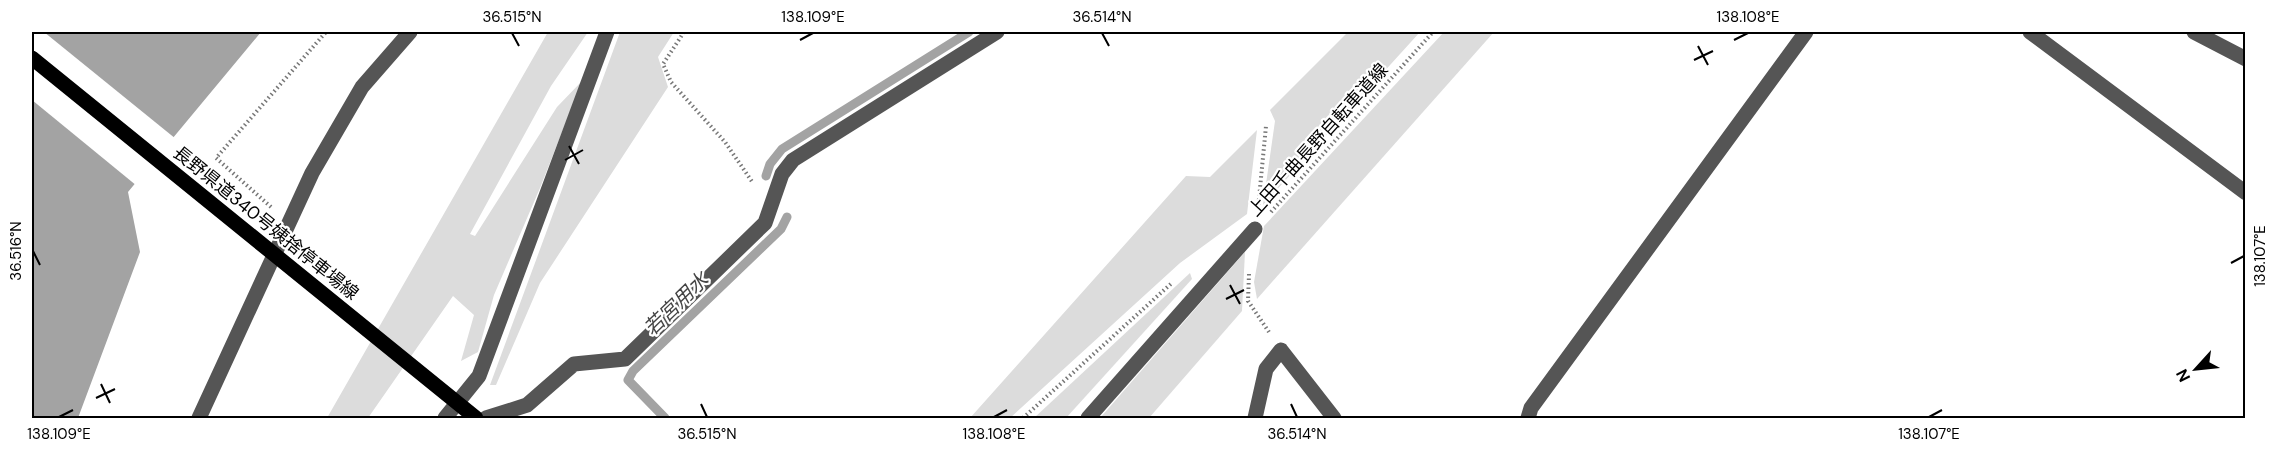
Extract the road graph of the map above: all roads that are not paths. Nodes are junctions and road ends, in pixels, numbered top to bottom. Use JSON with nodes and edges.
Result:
{"nodes":[{"id":1,"x":410,"y":32,"type":"edge"},
{"id":2,"x":607,"y":32,"type":"edge"},
{"id":3,"x":998,"y":32,"type":"edge"},
{"id":4,"x":1806,"y":32,"type":"edge"},
{"id":5,"x":2030,"y":32,"type":"edge"},
{"id":6,"x":2194,"y":32,"type":"edge"},
{"id":7,"x":32,"y":58,"type":"edge"},
{"id":8,"x":2246,"y":59,"type":"edge"},
{"id":9,"x":2246,"y":192,"type":"edge"},
{"id":10,"x":1255,"y":229,"type":"road end"},
{"id":11,"x":200,"y":418,"type":"edge"},
{"id":12,"x":445,"y":418,"type":"edge"},
{"id":13,"x":476,"y":418,"type":"edge"},
{"id":14,"x":486,"y":418,"type":"edge"},
{"id":15,"x":1088,"y":418,"type":"edge"},
{"id":16,"x":1255,"y":418,"type":"edge"},
{"id":17,"x":1334,"y":418,"type":"edge"},
{"id":18,"x":1528,"y":418,"type":"edge"}],
"edges":[{"from":1,"to":11,"type":"street"},
{"from":2,"to":12,"type":"street"},
{"from":3,"to":14,"type":"street"},
{"from":4,"to":18,"type":"street"},
{"from":5,"to":9,"type":"street"},
{"from":6,"to":8,"type":"street"},
{"from":7,"to":13,"type":"main road","name":"長野県道340号姨捨停車場線"},
{"from":10,"to":15,"type":"street"},
{"from":16,"to":17,"type":"street"}]}
